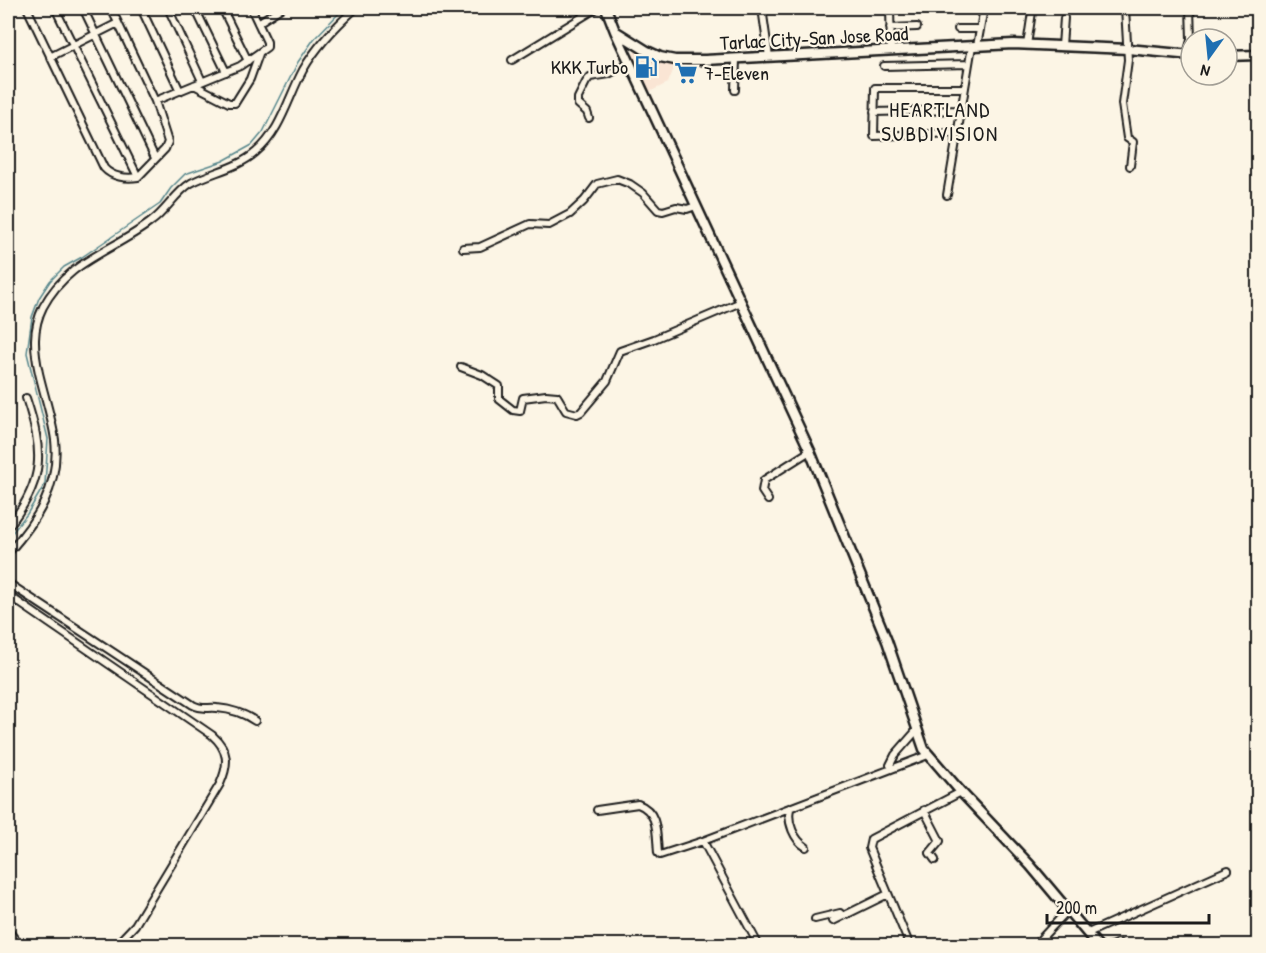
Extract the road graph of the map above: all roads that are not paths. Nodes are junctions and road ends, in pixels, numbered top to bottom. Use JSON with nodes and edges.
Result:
{"nodes":[{"id":1,"x":27,"y":8,"type":"edge"},
{"id":2,"x":55,"y":8,"type":"edge"},
{"id":3,"x":83,"y":8,"type":"edge"},
{"id":4,"x":121,"y":8,"type":"edge"},
{"id":5,"x":141,"y":8,"type":"edge"},
{"id":6,"x":168,"y":8,"type":"edge"},
{"id":7,"x":195,"y":8,"type":"edge"},
{"id":8,"x":222,"y":8,"type":"edge"},
{"id":9,"x":251,"y":8,"type":"edge"},
{"id":10,"x":281,"y":8,"type":"edge"},
{"id":11,"x":356,"y":8,"type":"edge"},
{"id":12,"x":597,"y":8,"type":"edge"},
{"id":13,"x":606,"y":8,"type":"edge"},
{"id":14,"x":762,"y":8,"type":"edge"},
{"id":15,"x":890,"y":8,"type":"edge"},
{"id":16,"x":984,"y":8,"type":"edge"},
{"id":17,"x":1039,"y":8,"type":"edge"},
{"id":18,"x":1125,"y":8,"type":"edge"},
{"id":19,"x":1190,"y":8,"type":"edge"},
{"id":20,"x":112,"y":9,"type":"edge"},
{"id":21,"x":1064,"y":18,"type":"dead end"},
{"id":22,"x":118,"y":23,"type":"junction"},
{"id":23,"x":258,"y":23,"type":"junction"},
{"id":24,"x":917,"y":27,"type":"dead end"},
{"id":25,"x":1191,"y":27,"type":"edge"},
{"id":26,"x":890,"y":28,"type":"junction"},
{"id":27,"x":958,"y":29,"type":"dead end"},
{"id":28,"x":980,"y":29,"type":"junction"},
{"id":29,"x":615,"y":31,"type":"junction"},
{"id":30,"x":96,"y":34,"type":"junction"},
{"id":31,"x":74,"y":45,"type":"junction"},
{"id":32,"x":1027,"y":45,"type":"junction"},
{"id":33,"x":975,"y":46,"type":"junction"},
{"id":34,"x":1062,"y":46,"type":"junction"},
{"id":35,"x":1128,"y":49,"type":"junction"},
{"id":36,"x":891,"y":51,"type":"junction"},
{"id":37,"x":259,"y":54,"type":"junction"},
{"id":38,"x":1179,"y":54,"type":"edge"},
{"id":39,"x":1258,"y":55,"type":"edge"},
{"id":40,"x":1239,"y":56,"type":"edge"},
{"id":41,"x":50,"y":57,"type":"junction"},
{"id":42,"x":769,"y":57,"type":"junction"},
{"id":43,"x":736,"y":59,"type":"junction"},
{"id":44,"x":512,"y":60,"type":"dead end"},
{"id":45,"x":248,"y":61,"type":"junction"},
{"id":46,"x":630,"y":63,"type":"junction"},
{"id":47,"x":969,"y":64,"type":"junction"},
{"id":48,"x":884,"y":66,"type":"dead end"},
{"id":49,"x":226,"y":72,"type":"junction"},
{"id":50,"x":202,"y":81,"type":"junction"},
{"id":51,"x":194,"y":85,"type":"junction"},
{"id":52,"x":965,"y":88,"type":"junction"},
{"id":53,"x":735,"y":90,"type":"dead end"},
{"id":54,"x":180,"y":91,"type":"junction"},
{"id":55,"x":155,"y":101,"type":"junction"},
{"id":56,"x":961,"y":110,"type":"junction"},
{"id":57,"x":874,"y":112,"type":"junction"},
{"id":58,"x":590,"y":118,"type":"dead end"},
{"id":59,"x":957,"y":133,"type":"junction"},
{"id":60,"x":155,"y":158,"type":"junction"},
{"id":61,"x":1130,"y":166,"type":"dead end"},
{"id":62,"x":138,"y":177,"type":"junction"},
{"id":63,"x":947,"y":195,"type":"dead end"},
{"id":64,"x":696,"y":206,"type":"junction"},
{"id":65,"x":463,"y":248,"type":"dead end"},
{"id":66,"x":741,"y":302,"type":"junction"},
{"id":67,"x":461,"y":367,"type":"dead end"},
{"id":68,"x":26,"y":398,"type":"dead end"},
{"id":69,"x":810,"y":451,"type":"junction"},
{"id":70,"x":768,"y":500,"type":"dead end"},
{"id":71,"x":8,"y":527,"type":"edge"},
{"id":72,"x":8,"y":553,"type":"edge"},
{"id":73,"x":8,"y":583,"type":"edge"},
{"id":74,"x":8,"y":595,"type":"edge"},
{"id":75,"x":255,"y":721,"type":"dead end"},
{"id":76,"x":917,"y":730,"type":"junction"},
{"id":77,"x":928,"y":755,"type":"junction"},
{"id":78,"x":890,"y":765,"type":"dead end"},
{"id":79,"x":961,"y":792,"type":"junction"},
{"id":80,"x":790,"y":809,"type":"junction"},
{"id":81,"x":597,"y":810,"type":"dead end"},
{"id":82,"x":924,"y":810,"type":"junction"},
{"id":83,"x":703,"y":841,"type":"junction"},
{"id":84,"x":806,"y":847,"type":"dead end"},
{"id":85,"x":935,"y":860,"type":"dead end"},
{"id":86,"x":1228,"y":870,"type":"dead end"},
{"id":87,"x":888,"y":894,"type":"junction"},
{"id":88,"x":1068,"y":910,"type":"junction"},
{"id":89,"x":843,"y":916,"type":"junction"},
{"id":90,"x":815,"y":919,"type":"dead end"},
{"id":91,"x":833,"y":921,"type":"dead end"},
{"id":92,"x":8,"y":930,"type":"edge"},
{"id":93,"x":1088,"y":933,"type":"junction"},
{"id":94,"x":20,"y":945,"type":"edge"},
{"id":95,"x":115,"y":945,"type":"edge"},
{"id":96,"x":759,"y":945,"type":"edge"},
{"id":97,"x":910,"y":945,"type":"edge"},
{"id":98,"x":1036,"y":945,"type":"edge"},
{"id":99,"x":1098,"y":945,"type":"edge"},
{"id":100,"x":1111,"y":945,"type":"edge"},
{"id":101,"x":1123,"y":945,"type":"edge"}],
"edges":[{"from":1,"to":41,"type":"street"},
{"from":2,"to":31,"type":"street"},
{"from":3,"to":30,"type":"street"},
{"from":4,"to":20,"type":"street"},
{"from":5,"to":54,"type":"street"},
{"from":6,"to":50,"type":"street"},
{"from":7,"to":49,"type":"street"},
{"from":8,"to":45,"type":"street"},
{"from":9,"to":23,"type":"street"},
{"from":10,"to":23,"type":"street"},
{"from":11,"to":72,"type":"street"},
{"from":12,"to":44,"type":"street"},
{"from":13,"to":29,"type":"street"},
{"from":14,"to":42,"type":"street"},
{"from":15,"to":26,"type":"street"},
{"from":16,"to":28,"type":"street"},
{"from":17,"to":32,"type":"street"},
{"from":18,"to":35,"type":"street"},
{"from":19,"to":25,"type":"street"},
{"from":20,"to":22,"type":"street"},
{"from":21,"to":34,"type":"street"},
{"from":22,"to":30,"type":"street"},
{"from":22,"to":55,"type":"street"},
{"from":23,"to":37,"type":"street"},
{"from":24,"to":26,"type":"street"},
{"from":26,"to":36,"type":"street"},
{"from":27,"to":28,"type":"street"},
{"from":28,"to":33,"type":"street"},
{"from":29,"to":43,"type":"street","name":"Tarlac City-San Jose Road"},
{"from":29,"to":46,"type":"street"},
{"from":30,"to":31,"type":"street"},
{"from":30,"to":60,"type":"street"},
{"from":31,"to":41,"type":"street"},
{"from":31,"to":62,"type":"street"},
{"from":32,"to":33,"type":"street","name":"Tarlac City-San Jose Road"},
{"from":32,"to":34,"type":"street","name":"Tarlac City-San Jose Road"},
{"from":33,"to":36,"type":"street","name":"Tarlac City-San Jose Road"},
{"from":33,"to":47,"type":"street"},
{"from":34,"to":35,"type":"street","name":"Tarlac City-San Jose Road"},
{"from":35,"to":38,"type":"street","name":"Tarlac City-San Jose Road"},
{"from":35,"to":61,"type":"street"},
{"from":36,"to":42,"type":"street","name":"Tarlac City-San Jose Road"},
{"from":37,"to":45,"type":"street"},
{"from":37,"to":51,"type":"street"},
{"from":39,"to":40,"type":"street"},
{"from":41,"to":62,"type":"street"},
{"from":42,"to":43,"type":"street","name":"Tarlac City-San Jose Road"},
{"from":43,"to":53,"type":"street"},
{"from":45,"to":49,"type":"street"},
{"from":46,"to":58,"type":"street"},
{"from":46,"to":64,"type":"street"},
{"from":47,"to":48,"type":"street"},
{"from":47,"to":52,"type":"street"},
{"from":49,"to":50,"type":"street"},
{"from":50,"to":51,"type":"street"},
{"from":51,"to":54,"type":"street"},
{"from":52,"to":56,"type":"street"},
{"from":52,"to":57,"type":"street"},
{"from":54,"to":55,"type":"street"},
{"from":55,"to":60,"type":"street"},
{"from":56,"to":57,"type":"street"},
{"from":56,"to":59,"type":"street"},
{"from":57,"to":59,"type":"street"},
{"from":59,"to":63,"type":"street"},
{"from":60,"to":62,"type":"street"},
{"from":64,"to":65,"type":"street"},
{"from":64,"to":66,"type":"street"},
{"from":66,"to":67,"type":"street"},
{"from":66,"to":69,"type":"street"},
{"from":68,"to":71,"type":"street"},
{"from":69,"to":70,"type":"street"},
{"from":69,"to":76,"type":"street"},
{"from":73,"to":75,"type":"street"},
{"from":74,"to":95,"type":"street"},
{"from":76,"to":77,"type":"street"},
{"from":76,"to":78,"type":"street"},
{"from":77,"to":79,"type":"street"},
{"from":77,"to":80,"type":"street"},
{"from":79,"to":82,"type":"street"},
{"from":79,"to":88,"type":"street"},
{"from":80,"to":83,"type":"street"},
{"from":80,"to":84,"type":"street"},
{"from":81,"to":83,"type":"street"},
{"from":82,"to":85,"type":"street"},
{"from":82,"to":87,"type":"street"},
{"from":83,"to":96,"type":"street"},
{"from":86,"to":93,"type":"street"},
{"from":87,"to":89,"type":"street"},
{"from":87,"to":97,"type":"street"},
{"from":88,"to":93,"type":"street"},
{"from":88,"to":98,"type":"street"},
{"from":89,"to":90,"type":"street"},
{"from":89,"to":91,"type":"street"},
{"from":92,"to":94,"type":"street"},
{"from":93,"to":99,"type":"street"},
{"from":100,"to":101,"type":"street"}]}
